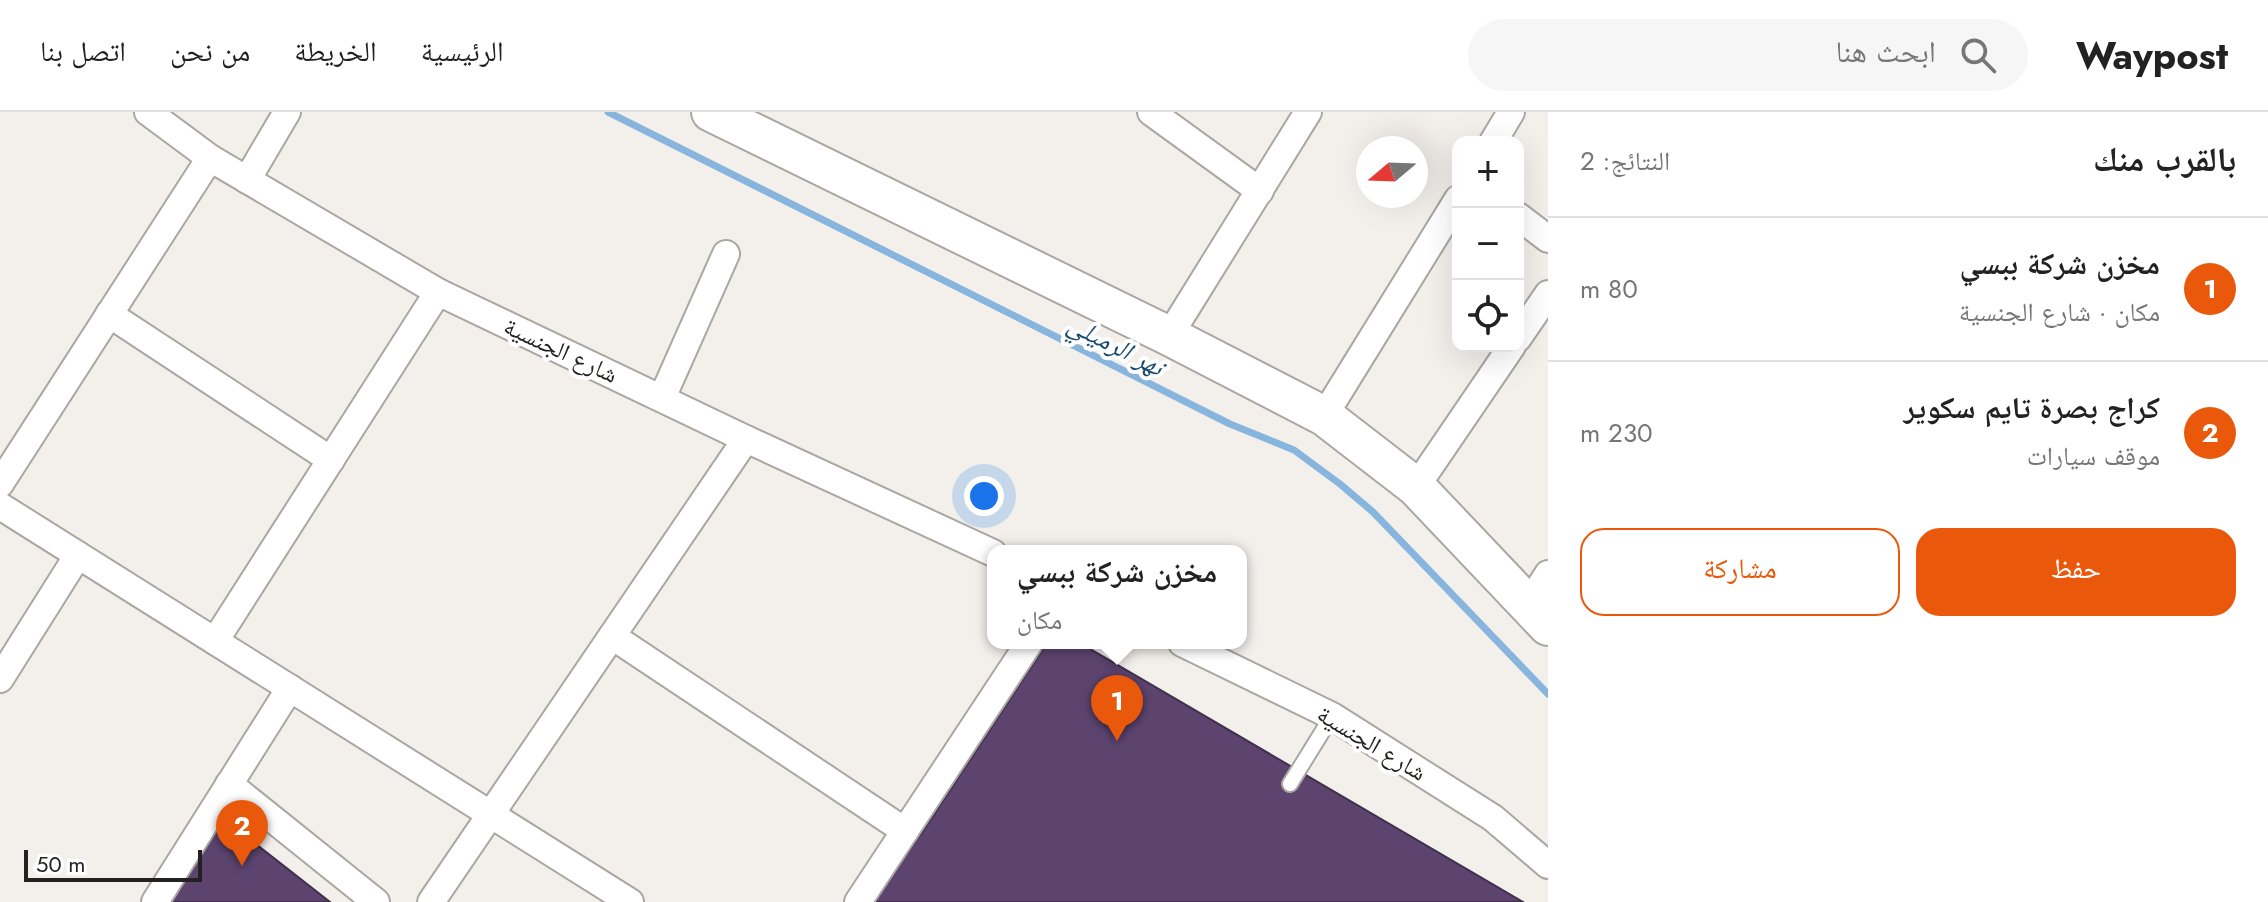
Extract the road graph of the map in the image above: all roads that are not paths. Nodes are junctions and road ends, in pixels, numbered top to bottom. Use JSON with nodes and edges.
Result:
{"nodes":[{"id":1,"x":148,"y":112,"type":"edge"},
{"id":2,"x":287,"y":112,"type":"edge"},
{"id":3,"x":711,"y":112,"type":"edge"},
{"id":4,"x":1151,"y":112,"type":"edge"},
{"id":5,"x":1308,"y":112,"type":"edge"},
{"id":6,"x":1511,"y":112,"type":"edge"},
{"id":7,"x":1497,"y":136,"type":"edge"},
{"id":8,"x":210,"y":158,"type":"junction"},
{"id":9,"x":247,"y":180,"type":"junction"},
{"id":10,"x":1260,"y":191,"type":"junction"},
{"id":11,"x":1452,"y":208,"type":"edge"},
{"id":12,"x":1524,"y":221,"type":"edge"},
{"id":13,"x":1548,"y":239,"type":"edge"},
{"id":14,"x":726,"y":254,"type":"dead end"},
{"id":15,"x":438,"y":292,"type":"junction"},
{"id":16,"x":1548,"y":294,"type":"edge"},
{"id":17,"x":109,"y":314,"type":"junction"},
{"id":18,"x":1524,"y":329,"type":"edge"},
{"id":19,"x":1169,"y":336,"type":"junction"},
{"id":20,"x":1508,"y":352,"type":"edge"},
{"id":21,"x":662,"y":398,"type":"junction"},
{"id":22,"x":1324,"y":416,"type":"junction"},
{"id":23,"x":746,"y":439,"type":"junction"},
{"id":24,"x":331,"y":460,"type":"junction"},
{"id":25,"x":0,"y":484,"type":"edge"},
{"id":26,"x":1416,"y":487,"type":"junction"},
{"id":27,"x":0,"y":506,"type":"edge"},
{"id":28,"x":987,"y":550,"type":"edge"},
{"id":29,"x":78,"y":555,"type":"junction"},
{"id":30,"x":1541,"y":602,"type":"edge"},
{"id":31,"x":612,"y":636,"type":"junction"},
{"id":32,"x":215,"y":641,"type":"junction"},
{"id":33,"x":1025,"y":649,"type":"edge"},
{"id":34,"x":1194,"y":649,"type":"edge"},
{"id":35,"x":0,"y":679,"type":"edge"},
{"id":36,"x":290,"y":688,"type":"junction"},
{"id":37,"x":1332,"y":716,"type":"junction"},
{"id":38,"x":229,"y":784,"type":"junction"},
{"id":39,"x":1284,"y":794,"type":"edge"},
{"id":40,"x":491,"y":814,"type":"junction"},
{"id":41,"x":905,"y":831,"type":"junction"},
{"id":42,"x":1548,"y":865,"type":"edge"},
{"id":43,"x":155,"y":902,"type":"edge"},
{"id":44,"x":376,"y":902,"type":"edge"},
{"id":45,"x":431,"y":902,"type":"edge"},
{"id":46,"x":630,"y":902,"type":"edge"},
{"id":47,"x":858,"y":902,"type":"edge"}],
"edges":[{"from":1,"to":8,"type":"street","name":"شارع الجنسية"},
{"from":2,"to":9,"type":"street"},
{"from":3,"to":19,"type":"street"},
{"from":4,"to":10,"type":"street"},
{"from":5,"to":10,"type":"street"},
{"from":6,"to":7,"type":"street"},
{"from":8,"to":9,"type":"street","name":"شارع الجنسية"},
{"from":8,"to":17,"type":"street"},
{"from":9,"to":15,"type":"street","name":"شارع الجنسية"},
{"from":10,"to":19,"type":"street"},
{"from":11,"to":22,"type":"street"},
{"from":12,"to":13,"type":"street"},
{"from":14,"to":21,"type":"street"},
{"from":15,"to":21,"type":"street","name":"شارع الجنسية"},
{"from":15,"to":24,"type":"street"},
{"from":16,"to":18,"type":"street"},
{"from":17,"to":24,"type":"street"},
{"from":17,"to":25,"type":"street"},
{"from":19,"to":22,"type":"street"},
{"from":20,"to":26,"type":"street"},
{"from":21,"to":23,"type":"street","name":"شارع الجنسية"},
{"from":22,"to":26,"type":"street"},
{"from":23,"to":28,"type":"street","name":"شارع الجنسية"},
{"from":23,"to":31,"type":"street"},
{"from":24,"to":32,"type":"street"},
{"from":26,"to":30,"type":"street"},
{"from":27,"to":29,"type":"street"},
{"from":29,"to":32,"type":"street"},
{"from":29,"to":35,"type":"street"},
{"from":31,"to":40,"type":"street"},
{"from":31,"to":41,"type":"street"},
{"from":32,"to":36,"type":"street"},
{"from":33,"to":41,"type":"street"},
{"from":34,"to":37,"type":"street","name":"شارع الجنسية"},
{"from":36,"to":38,"type":"street"},
{"from":36,"to":40,"type":"street"},
{"from":37,"to":39,"type":"lane"},
{"from":37,"to":42,"type":"street","name":"شارع الجنسية"},
{"from":38,"to":43,"type":"street"},
{"from":38,"to":44,"type":"street"},
{"from":40,"to":45,"type":"street"},
{"from":40,"to":46,"type":"street"},
{"from":41,"to":47,"type":"street"}]}
